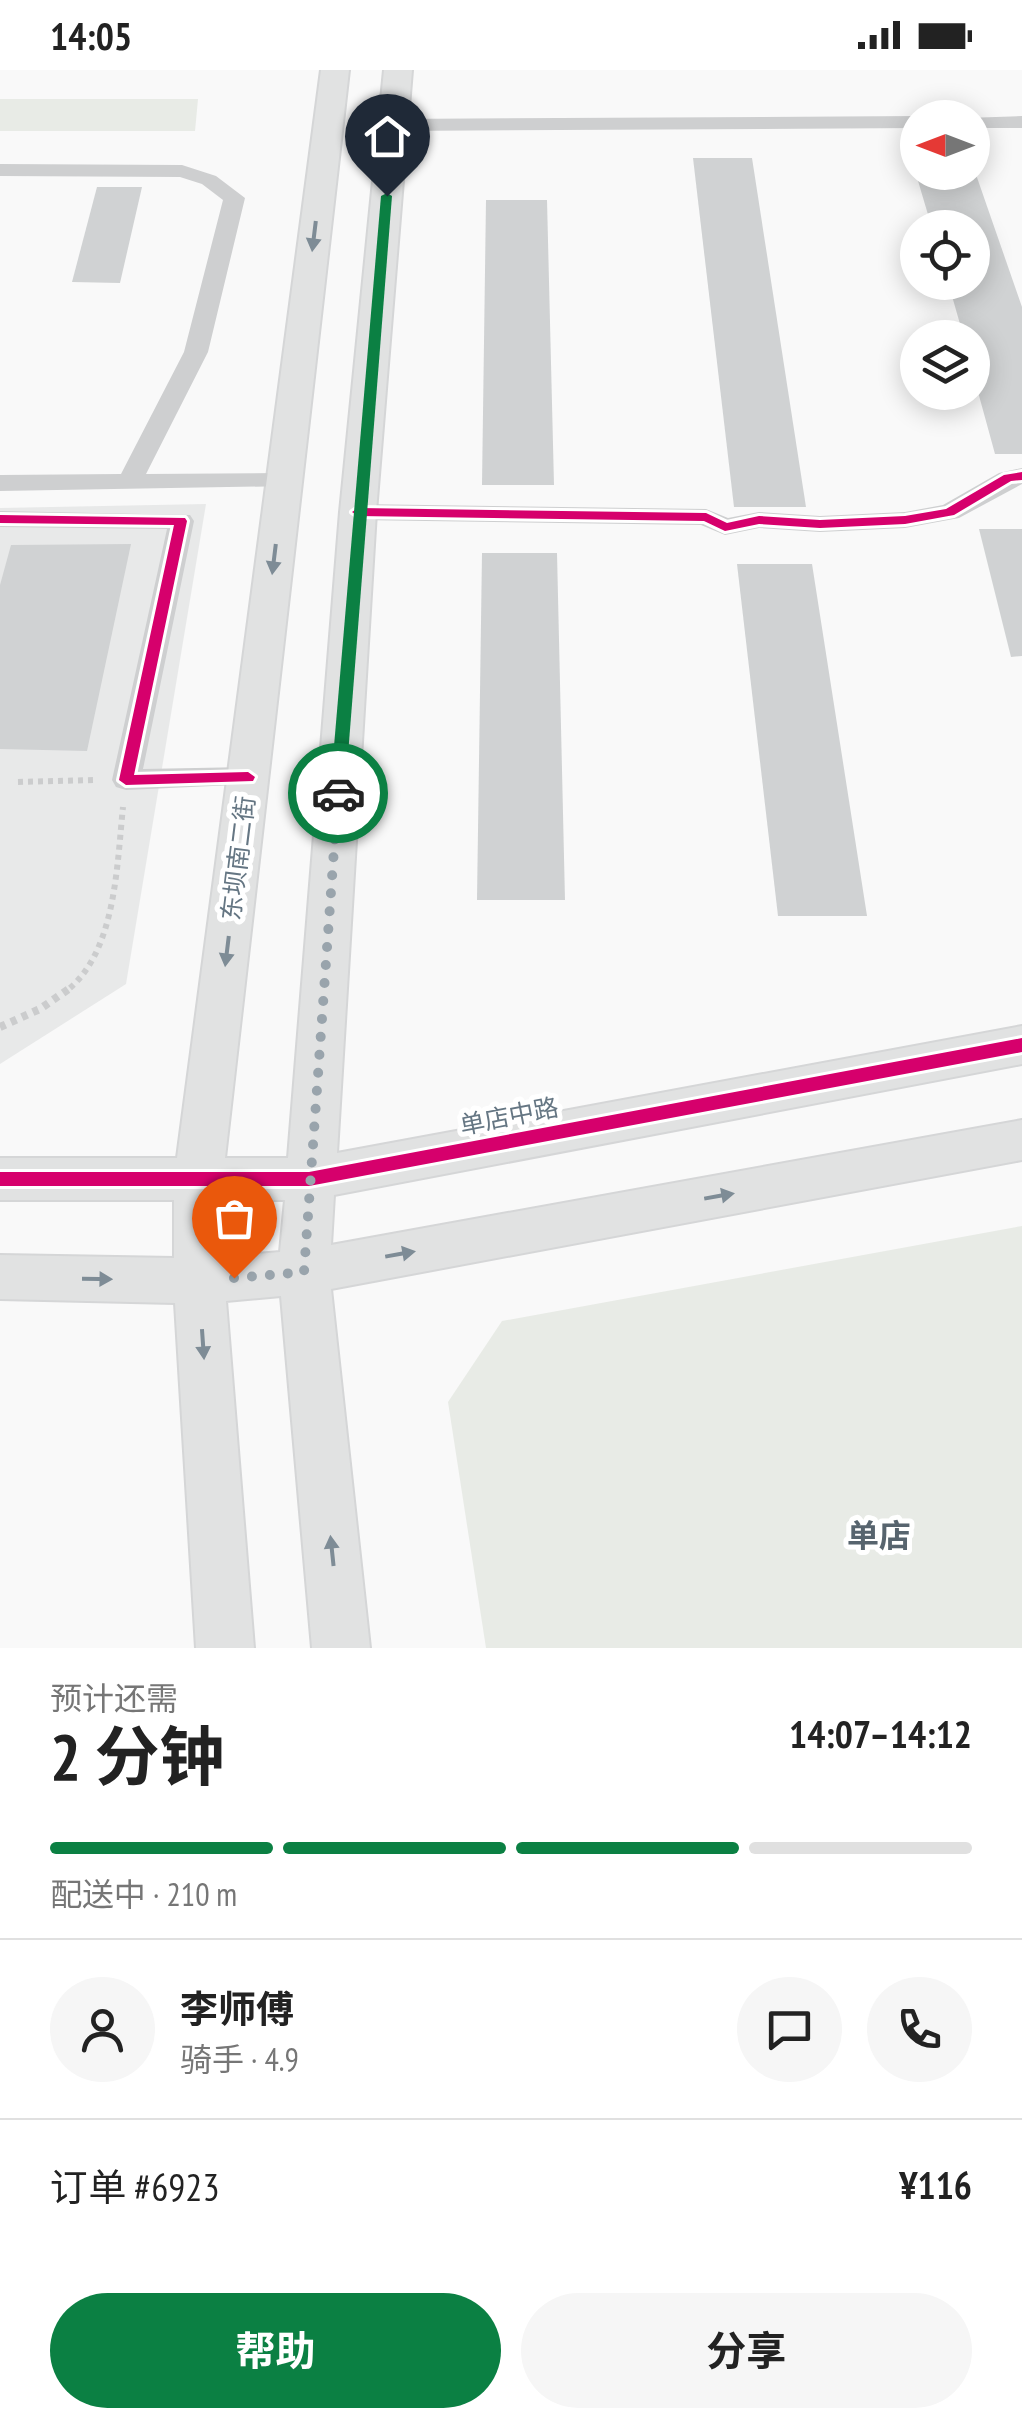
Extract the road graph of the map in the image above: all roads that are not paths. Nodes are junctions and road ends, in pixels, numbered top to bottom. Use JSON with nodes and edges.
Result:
{"nodes":[{"id":1,"x":335,"y":70,"type":"edge"},
{"id":2,"x":398,"y":70,"type":"edge"},
{"id":3,"x":900,"y":122,"type":"edge"},
{"id":4,"x":990,"y":122,"type":"edge"},
{"id":5,"x":1022,"y":122,"type":"edge"},
{"id":6,"x":393,"y":125,"type":"junction"},
{"id":7,"x":0,"y":170,"type":"edge"},
{"id":8,"x":357,"y":173,"type":"junction"},
{"id":9,"x":1022,"y":476,"type":"edge"},
{"id":10,"x":207,"y":481,"type":"junction"},
{"id":11,"x":283,"y":481,"type":"junction"},
{"id":12,"x":130,"y":482,"type":"junction"},
{"id":13,"x":0,"y":483,"type":"edge"},
{"id":14,"x":358,"y":512,"type":"junction"},
{"id":15,"x":0,"y":519,"type":"edge"},
{"id":16,"x":180,"y":521,"type":"junction"},
{"id":17,"x":248,"y":777,"type":"junction"},
{"id":18,"x":1022,"y":1045,"type":"edge"},
{"id":19,"x":1022,"y":1140,"type":"edge"},
{"id":20,"x":0,"y":1179,"type":"edge"},
{"id":21,"x":309,"y":1180,"type":"junction"},
{"id":22,"x":198,"y":1181,"type":"junction"},
{"id":23,"x":304,"y":1272,"type":"junction"},
{"id":24,"x":0,"y":1278,"type":"edge"},
{"id":25,"x":199,"y":1281,"type":"junction"},
{"id":26,"x":224,"y":1648,"type":"edge"},
{"id":27,"x":341,"y":1648,"type":"edge"}],
"edges":[{"from":1,"to":8,"type":"main road","name":"东坝南二街"},
{"from":2,"to":6,"type":"main road","name":"东坝南二街"},
{"from":3,"to":6,"type":"street"},
{"from":4,"to":5,"type":"street"},
{"from":6,"to":8,"type":"main road","name":"东坝南二街"},
{"from":7,"to":12,"type":"street"},
{"from":8,"to":11,"type":"main road","name":"东坝南二街","one_way":true},
{"from":8,"to":14,"type":"main road","name":"东坝南二街"},
{"from":9,"to":14,"type":"street"},
{"from":10,"to":11,"type":"street"},
{"from":10,"to":12,"type":"street"},
{"from":10,"to":16,"type":"street"},
{"from":11,"to":17,"type":"main road","name":"东坝南二街","one_way":true},
{"from":12,"to":13,"type":"street"},
{"from":14,"to":21,"type":"main road","name":"东坝南二街"},
{"from":15,"to":16,"type":"street"},
{"from":16,"to":17,"type":"street"},
{"from":17,"to":22,"type":"main road","name":"东坝南二街","one_way":true},
{"from":18,"to":21,"type":"main road","name":"单店中路"},
{"from":23,"to":19,"type":"main road","one_way":true},
{"from":20,"to":22,"type":"main road","name":"单店中路"},
{"from":21,"to":22,"type":"main road","name":"单店中路"},
{"from":21,"to":23,"type":"main road","name":"东坝南二街"},
{"from":22,"to":25,"type":"main road","name":"东坝南二街"},
{"from":23,"to":25,"type":"main road"},
{"from":27,"to":23,"type":"main road","name":"东坝南二街","one_way":true},
{"from":24,"to":25,"type":"main road","one_way":true},
{"from":25,"to":26,"type":"main road","name":"东坝南二街","one_way":true}]}
